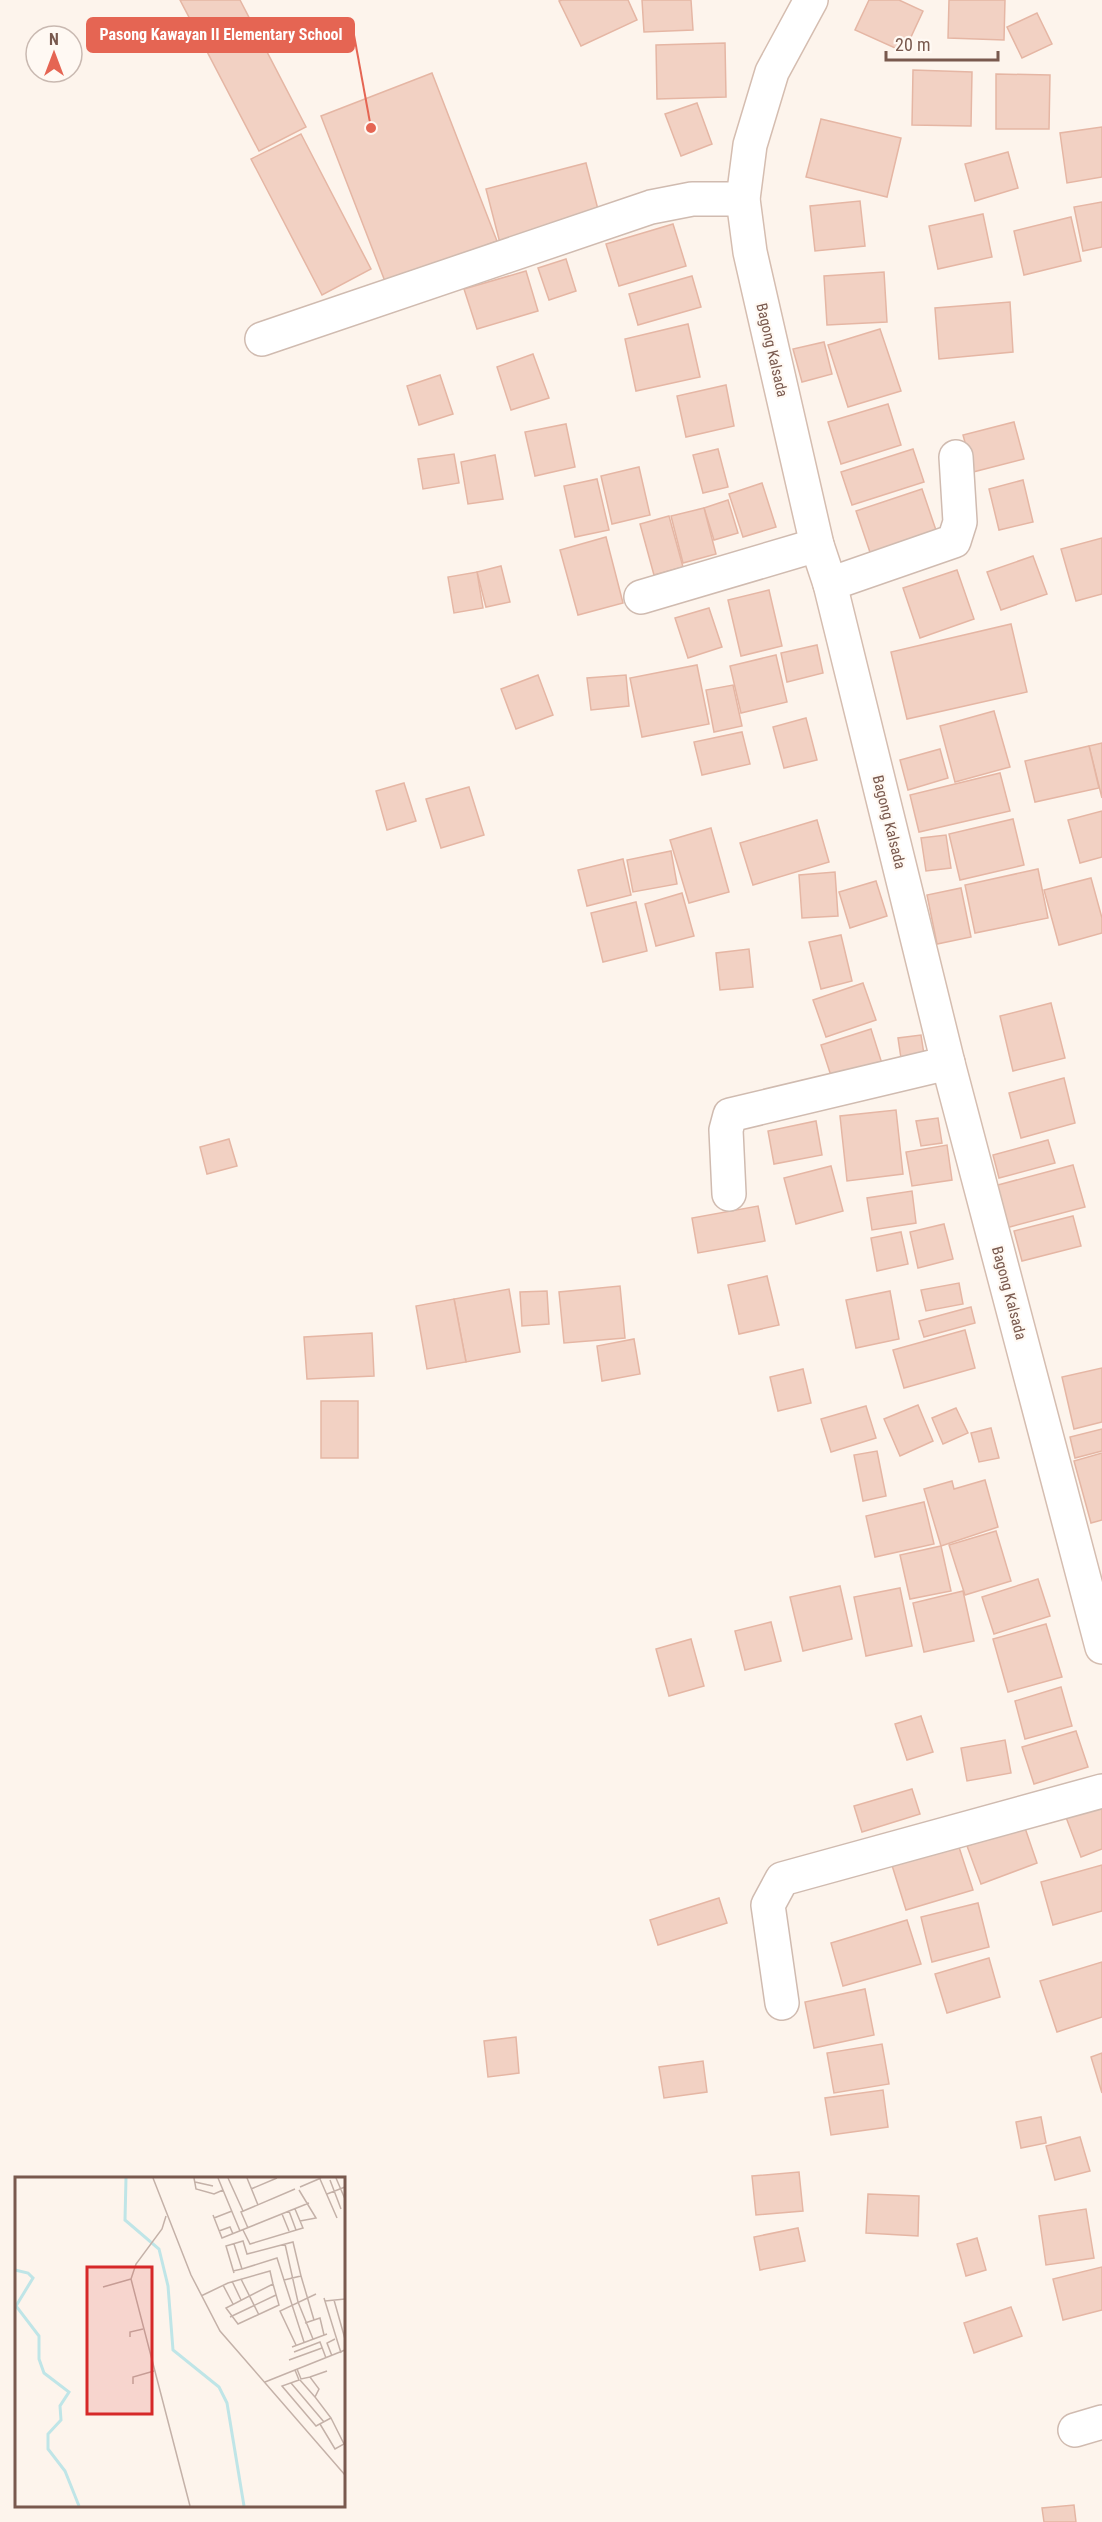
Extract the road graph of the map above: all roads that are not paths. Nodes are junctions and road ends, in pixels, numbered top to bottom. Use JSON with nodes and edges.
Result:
{"nodes":[{"id":1,"x":811,"y":0,"type":"edge"},
{"id":2,"x":743,"y":199,"type":"junction"},
{"id":3,"x":262,"y":339,"type":"dead end"},
{"id":4,"x":956,"y":457,"type":"dead end"},
{"id":5,"x":816,"y":545,"type":"junction"},
{"id":6,"x":830,"y":584,"type":"junction"},
{"id":7,"x":641,"y":597,"type":"dead end"},
{"id":8,"x":948,"y":1063,"type":"junction"},
{"id":9,"x":729,"y":1194,"type":"dead end"},
{"id":10,"x":1102,"y":1647,"type":"edge"},
{"id":11,"x":1102,"y":1791,"type":"edge"},
{"id":12,"x":782,"y":2003,"type":"dead end"}],
"edges":[{"from":1,"to":2,"type":"street","name":"Bagong Kalsada"},
{"from":2,"to":3,"type":"street"},
{"from":2,"to":5,"type":"street","name":"Bagong Kalsada"},
{"from":4,"to":6,"type":"street"},
{"from":5,"to":6,"type":"street","name":"Bagong Kalsada"},
{"from":5,"to":7,"type":"street"},
{"from":6,"to":8,"type":"street","name":"Bagong Kalsada"},
{"from":8,"to":9,"type":"street"},
{"from":8,"to":10,"type":"street","name":"Bagong Kalsada"},
{"from":11,"to":12,"type":"street"}]}
